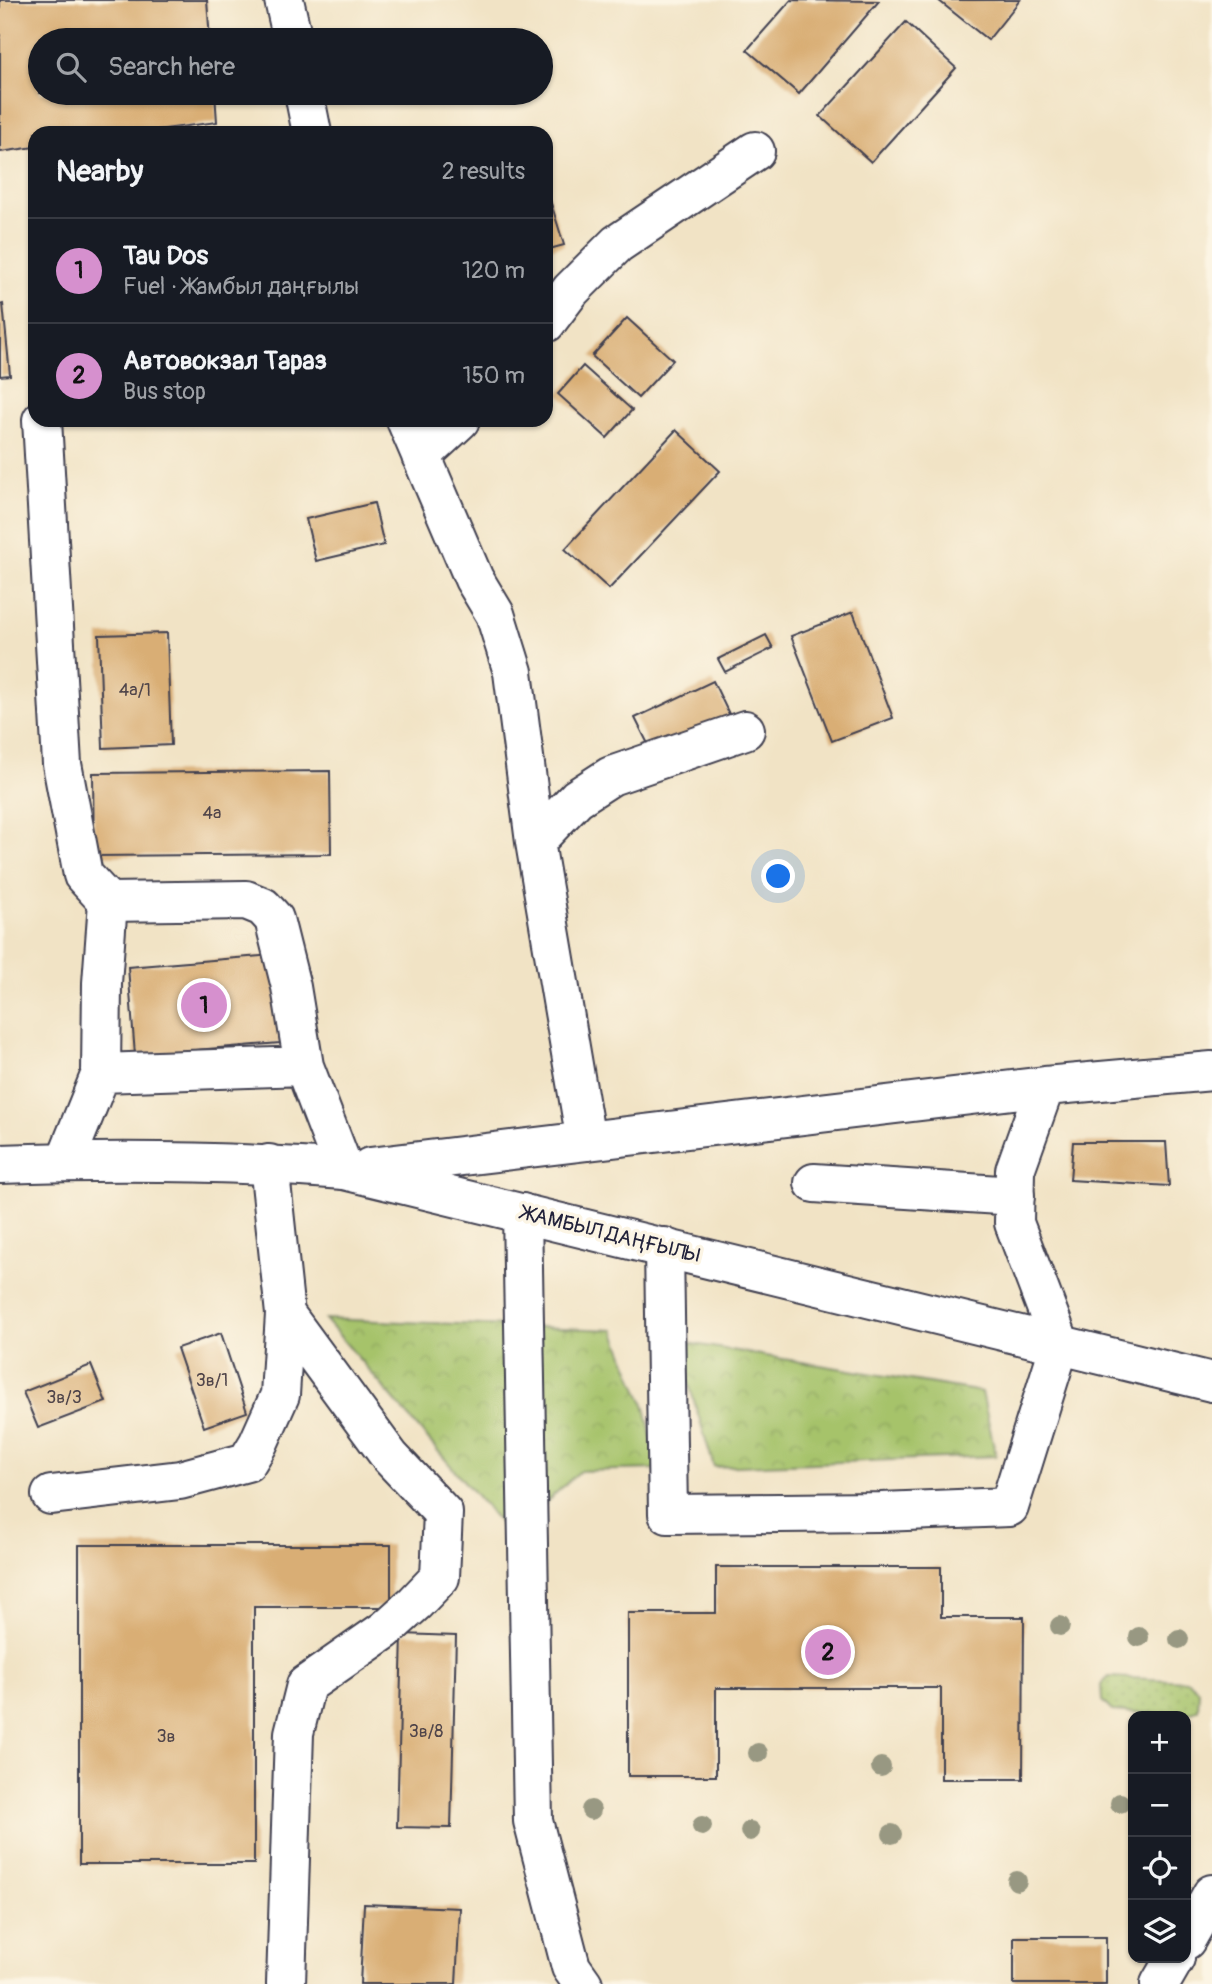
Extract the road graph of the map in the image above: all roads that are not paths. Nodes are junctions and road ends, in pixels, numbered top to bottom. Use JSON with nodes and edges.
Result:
{"nodes":[{"id":1,"x":284,"y":0,"type":"edge"},
{"id":2,"x":290,"y":28,"type":"edge"},
{"id":3,"x":306,"y":105,"type":"edge"},
{"id":4,"x":311,"y":126,"type":"edge"},
{"id":5,"x":755,"y":151,"type":"dead end"},
{"id":6,"x":553,"y":314,"type":"edge"},
{"id":7,"x":42,"y":427,"type":"edge"},
{"id":8,"x":409,"y":427,"type":"edge"},
{"id":9,"x":453,"y":427,"type":"edge"},
{"id":10,"x":422,"y":456,"type":"junction"},
{"id":11,"x":745,"y":730,"type":"dead end"},
{"id":12,"x":535,"y":842,"type":"junction"},
{"id":13,"x":108,"y":902,"type":"junction"},
{"id":14,"x":304,"y":1066,"type":"junction"},
{"id":15,"x":1212,"y":1072,"type":"edge"},
{"id":16,"x":101,"y":1073,"type":"junction"},
{"id":17,"x":1045,"y":1086,"type":"junction"},
{"id":18,"x":586,"y":1141,"type":"junction"},
{"id":19,"x":65,"y":1162,"type":"junction"},
{"id":20,"x":0,"y":1164,"type":"edge"},
{"id":21,"x":269,"y":1164,"type":"junction"},
{"id":22,"x":344,"y":1170,"type":"junction"},
{"id":23,"x":814,"y":1183,"type":"dead end"},
{"id":24,"x":1015,"y":1196,"type":"junction"},
{"id":25,"x":522,"y":1213,"type":"junction"},
{"id":26,"x":664,"y":1247,"type":"junction"},
{"id":27,"x":285,"y":1314,"type":"junction"},
{"id":28,"x":1060,"y":1344,"type":"junction"},
{"id":29,"x":1212,"y":1382,"type":"edge"},
{"id":30,"x":51,"y":1495,"type":"dead end"},
{"id":31,"x":1212,"y":1894,"type":"edge"},
{"id":32,"x":1191,"y":1931,"type":"edge"},
{"id":33,"x":1172,"y":1963,"type":"edge"},
{"id":34,"x":286,"y":1984,"type":"edge"},
{"id":35,"x":583,"y":1984,"type":"edge"},
{"id":36,"x":1160,"y":1984,"type":"edge"}],
"edges":[{"from":1,"to":2,"type":"main road"},
{"from":3,"to":4,"type":"main road"},
{"from":5,"to":6,"type":"main road"},
{"from":7,"to":13,"type":"main road"},
{"from":8,"to":10,"type":"main road"},
{"from":9,"to":10,"type":"main road"},
{"from":10,"to":12,"type":"main road"},
{"from":11,"to":12,"type":"main road"},
{"from":12,"to":18,"type":"main road"},
{"from":13,"to":14,"type":"main road"},
{"from":13,"to":16,"type":"main road"},
{"from":14,"to":16,"type":"main road"},
{"from":14,"to":22,"type":"main road"},
{"from":15,"to":17,"type":"main road"},
{"from":16,"to":19,"type":"main road"},
{"from":17,"to":18,"type":"main road"},
{"from":17,"to":24,"type":"main road"},
{"from":18,"to":22,"type":"main road"},
{"from":19,"to":20,"type":"main road","name":"ЖАМБЫЛ ДАҢҒЫЛЫ"},
{"from":19,"to":21,"type":"main road","name":"ЖАМБЫЛ ДАҢҒЫЛЫ"},
{"from":21,"to":22,"type":"main road","name":"ЖАМБЫЛ ДАҢҒЫЛЫ"},
{"from":21,"to":27,"type":"main road"},
{"from":22,"to":25,"type":"main road","name":"ЖАМБЫЛ ДАҢҒЫЛЫ"},
{"from":23,"to":24,"type":"main road"},
{"from":24,"to":28,"type":"main road"},
{"from":25,"to":26,"type":"main road","name":"ЖАМБЫЛ ДАҢҒЫЛЫ"},
{"from":25,"to":35,"type":"main road"},
{"from":26,"to":28,"type":"main road","name":"ЖАМБЫЛ ДАҢҒЫЛЫ"},
{"from":26,"to":28,"type":"main road"},
{"from":27,"to":30,"type":"main road"},
{"from":27,"to":34,"type":"main road"},
{"from":28,"to":29,"type":"main road","name":"ЖАМБЫЛ ДАҢҒЫЛЫ"},
{"from":31,"to":32,"type":"main road"},
{"from":33,"to":36,"type":"main road"}]}
